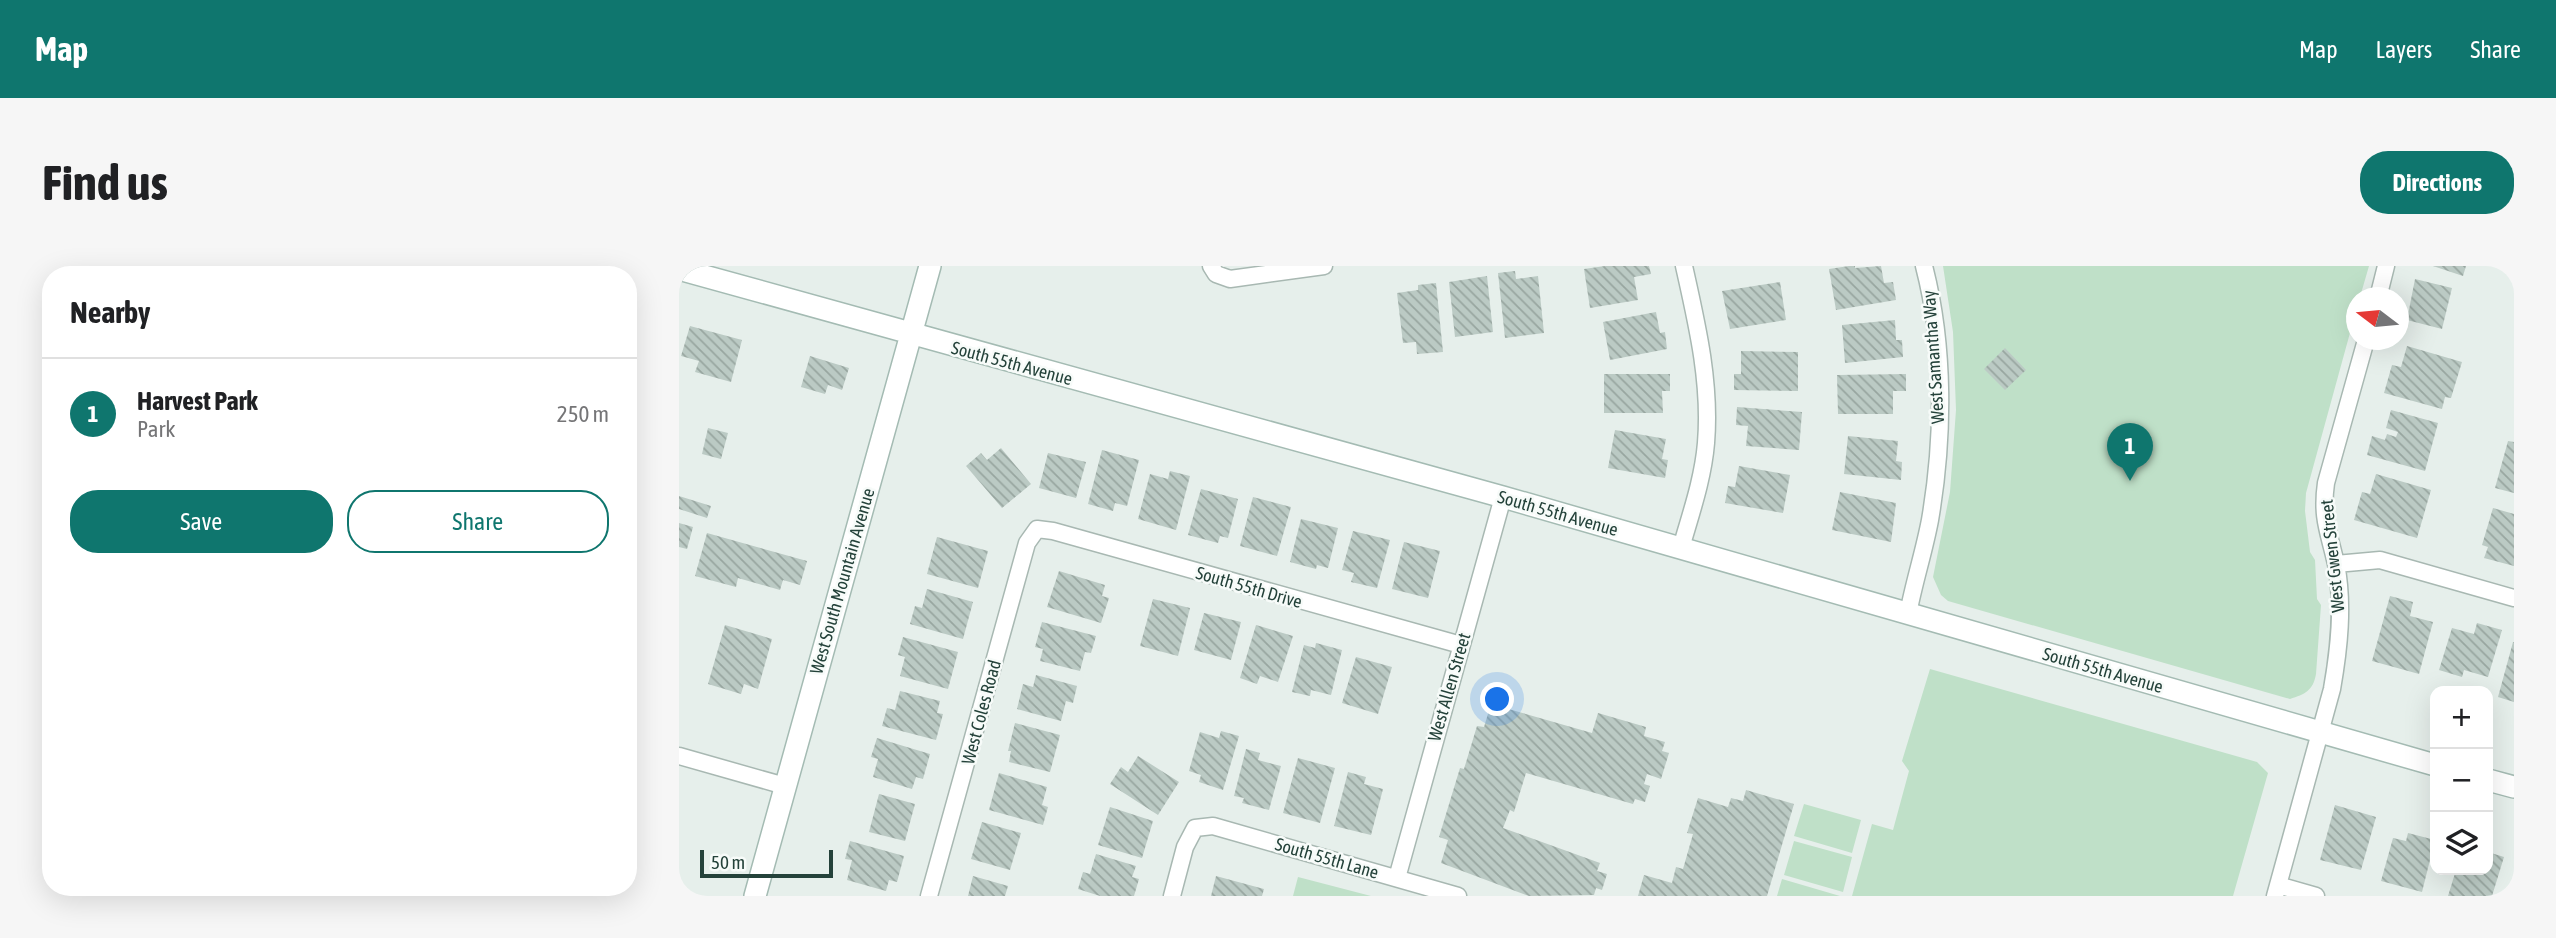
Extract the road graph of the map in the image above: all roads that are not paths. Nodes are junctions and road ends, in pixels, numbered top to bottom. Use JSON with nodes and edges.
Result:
{"nodes":[{"id":1,"x":930,"y":266,"type":"edge"},
{"id":2,"x":1324,"y":266,"type":"edge"},
{"id":3,"x":1683,"y":266,"type":"edge"},
{"id":4,"x":1924,"y":266,"type":"edge"},
{"id":5,"x":2386,"y":266,"type":"edge"},
{"id":6,"x":679,"y":269,"type":"edge"},
{"id":7,"x":1213,"y":270,"type":"edge"},
{"id":8,"x":2381,"y":287,"type":"edge"},
{"id":9,"x":911,"y":335,"type":"junction"},
{"id":10,"x":2363,"y":350,"type":"edge"},
{"id":11,"x":1503,"y":497,"type":"junction"},
{"id":12,"x":1037,"y":529,"type":"joint"},
{"id":13,"x":1681,"y":548,"type":"junction"},
{"id":14,"x":2336,"y":564,"type":"junction"},
{"id":15,"x":2514,"y":598,"type":"edge"},
{"id":16,"x":1908,"y":614,"type":"junction"},
{"id":17,"x":1461,"y":645,"type":"junction"},
{"id":18,"x":2321,"y":732,"type":"junction"},
{"id":19,"x":679,"y":756,"type":"edge"},
{"id":20,"x":2430,"y":764,"type":"edge"},
{"id":21,"x":2493,"y":781,"type":"edge"},
{"id":22,"x":785,"y":786,"type":"junction"},
{"id":23,"x":2514,"y":787,"type":"edge"},
{"id":24,"x":1397,"y":878,"type":"junction"},
{"id":25,"x":2276,"y":891,"type":"edge"},
{"id":26,"x":755,"y":896,"type":"edge"},
{"id":27,"x":929,"y":896,"type":"edge"},
{"id":28,"x":1172,"y":896,"type":"edge"},
{"id":29,"x":1458,"y":896,"type":"edge"},
{"id":30,"x":2316,"y":896,"type":"edge"}],
"edges":[{"from":1,"to":9,"type":"street","name":"West South Mountain Avenue"},
{"from":2,"to":7,"type":"street"},
{"from":3,"to":13,"type":"street"},
{"from":4,"to":16,"type":"street","name":"West Samantha Way"},
{"from":5,"to":8,"type":"street"},
{"from":6,"to":9,"type":"street","name":"South 55th Avenue"},
{"from":9,"to":11,"type":"street","name":"South 55th Avenue"},
{"from":9,"to":22,"type":"street","name":"West South Mountain Avenue"},
{"from":10,"to":14,"type":"street","name":"West Gwen Street"},
{"from":11,"to":13,"type":"street","name":"South 55th Avenue"},
{"from":11,"to":17,"type":"street","name":"West Allen Street"},
{"from":12,"to":17,"type":"street","name":"South 55th Drive"},
{"from":12,"to":27,"type":"street","name":"West Coles Road"},
{"from":13,"to":16,"type":"street","name":"South 55th Avenue"},
{"from":14,"to":15,"type":"street"},
{"from":14,"to":18,"type":"street","name":"West Gwen Street"},
{"from":16,"to":18,"type":"street","name":"South 55th Avenue"},
{"from":17,"to":24,"type":"street","name":"West Allen Street"},
{"from":18,"to":20,"type":"street","name":"South 55th Avenue"},
{"from":18,"to":25,"type":"street","name":"West Gwen Street"},
{"from":19,"to":22,"type":"street"},
{"from":21,"to":23,"type":"street"},
{"from":22,"to":26,"type":"street","name":"West South Mountain Avenue"},
{"from":24,"to":28,"type":"street","name":"South 55th Lane"},
{"from":24,"to":29,"type":"street","name":"South 55th Lane"},
{"from":25,"to":30,"type":"street"}]}
